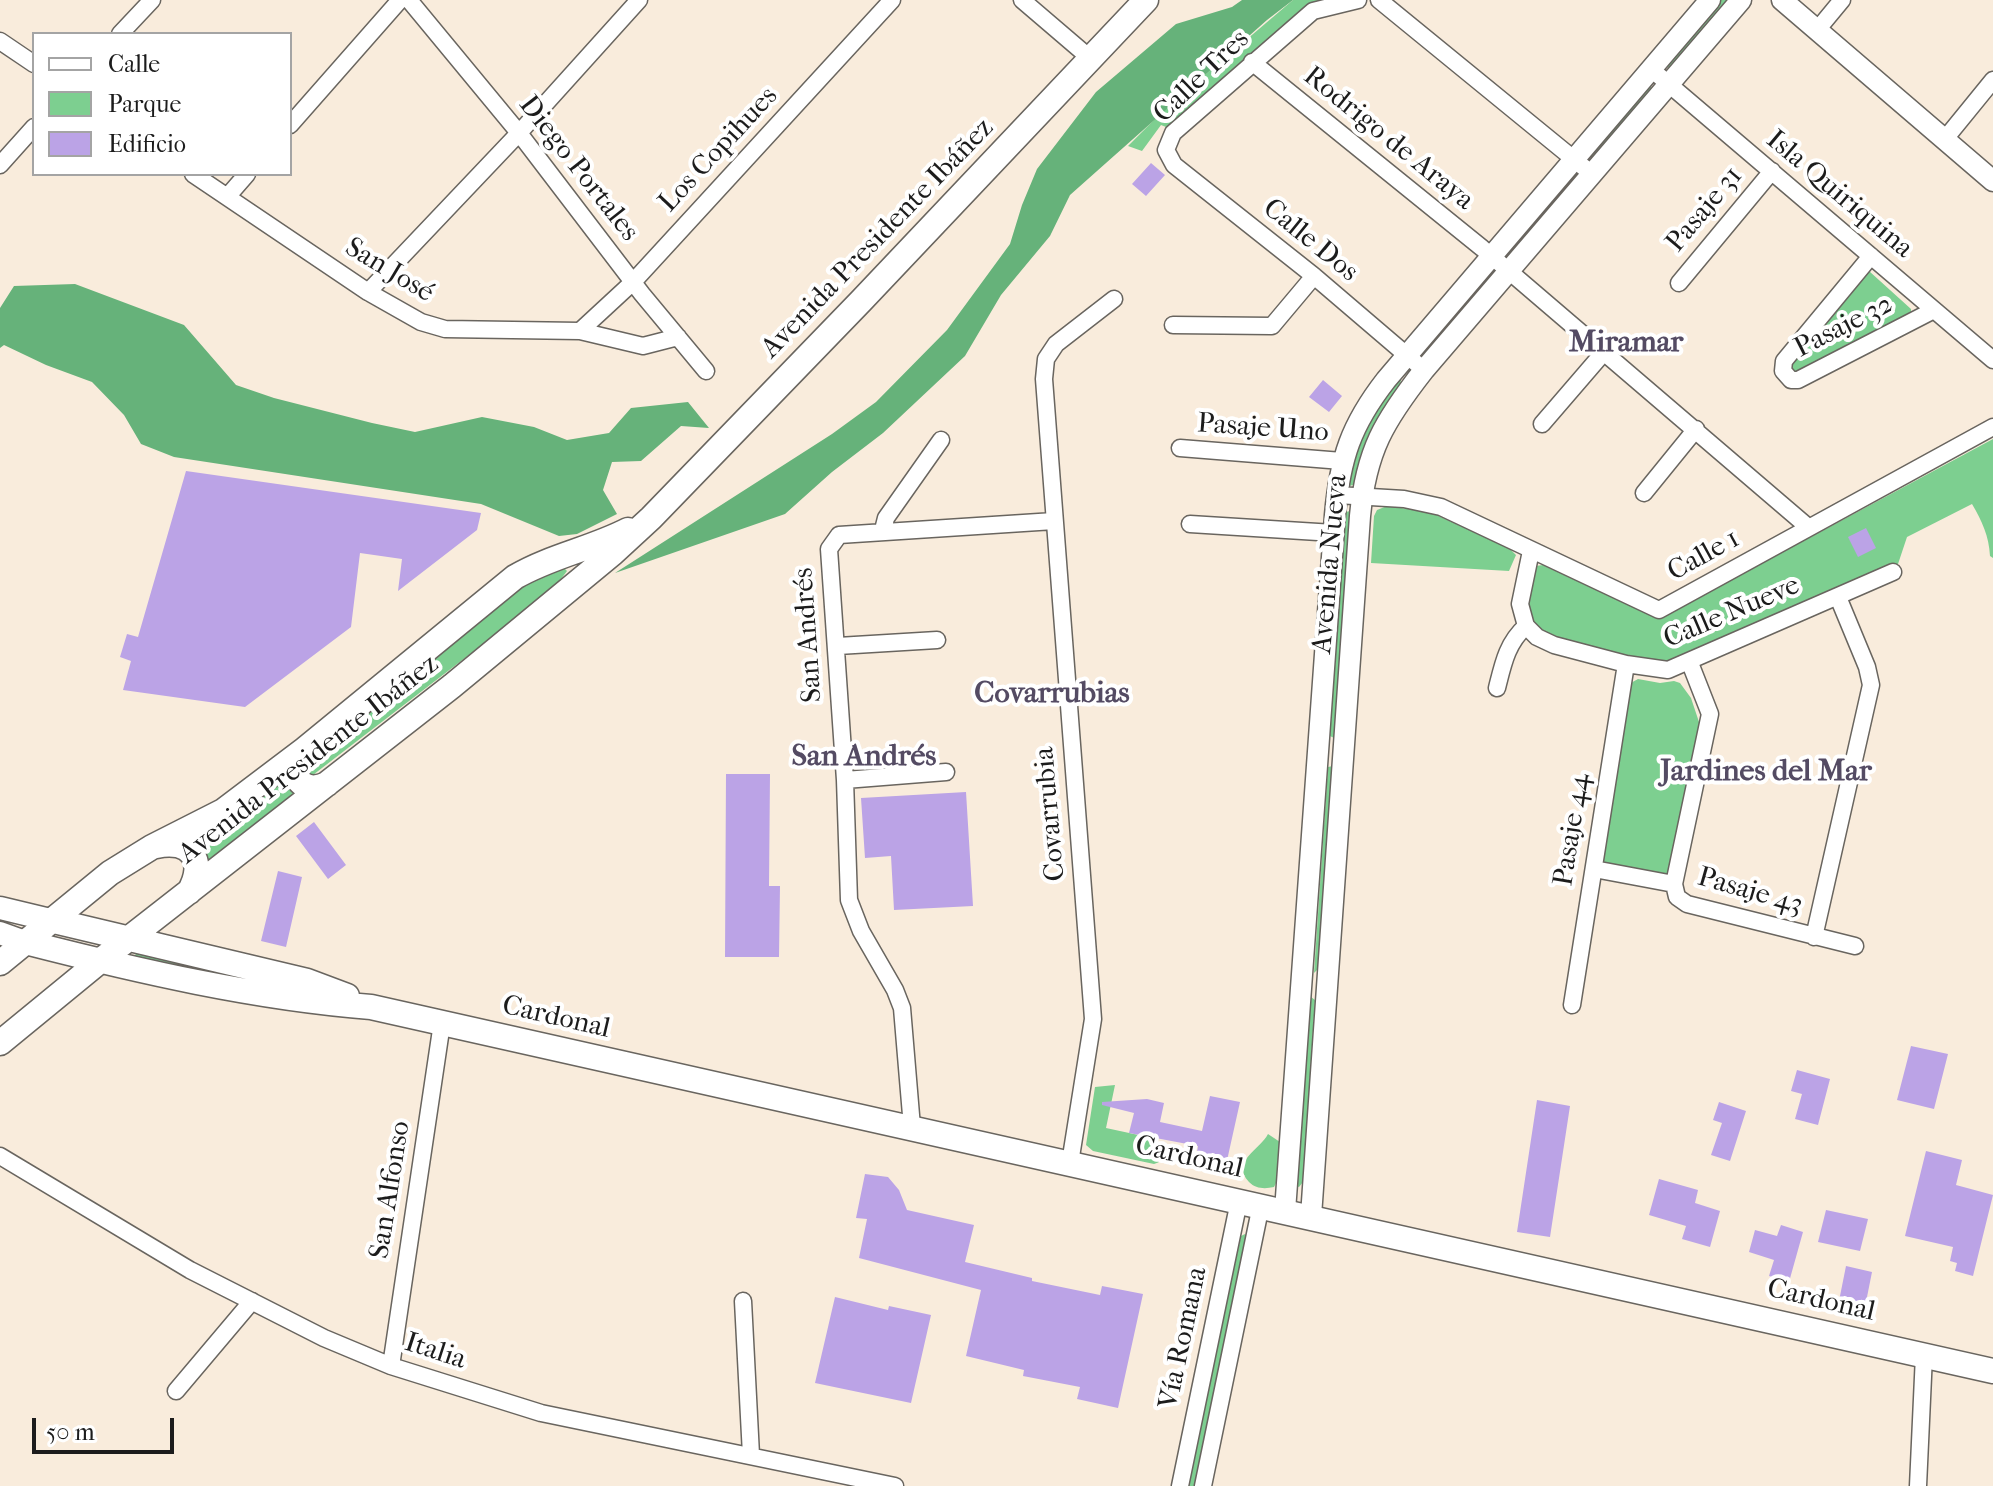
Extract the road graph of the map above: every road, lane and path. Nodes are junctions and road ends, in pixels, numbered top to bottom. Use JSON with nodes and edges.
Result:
{"nodes":[{"id":1,"x":152,"y":0,"type":"edge"},
{"id":2,"x":400,"y":0,"type":"edge"},
{"id":3,"x":409,"y":0,"type":"edge"},
{"id":4,"x":639,"y":0,"type":"edge"},
{"id":5,"x":892,"y":0,"type":"edge"},
{"id":6,"x":1022,"y":0,"type":"edge"},
{"id":7,"x":1146,"y":0,"type":"edge"},
{"id":8,"x":1358,"y":0,"type":"edge"},
{"id":9,"x":1379,"y":0,"type":"edge"},
{"id":10,"x":1710,"y":0,"type":"edge"},
{"id":11,"x":1741,"y":0,"type":"edge"},
{"id":12,"x":1782,"y":0,"type":"edge"},
{"id":13,"x":1842,"y":0,"type":"edge"},
{"id":14,"x":1818,"y":29,"type":"junction"},
{"id":15,"x":122,"y":32,"type":"edge"},
{"id":16,"x":0,"y":41,"type":"edge"},
{"id":17,"x":1091,"y":59,"type":"junction"},
{"id":18,"x":1252,"y":62,"type":"junction"},
{"id":19,"x":32,"y":63,"type":"edge"},
{"id":20,"x":1651,"y":69,"type":"junction"},
{"id":21,"x":1993,"y":80,"type":"edge"},
{"id":22,"x":1668,"y":85,"type":"junction"},
{"id":23,"x":292,"y":123,"type":"edge"},
{"id":24,"x":32,"y":129,"type":"edge"},
{"id":25,"x":519,"y":133,"type":"junction"},
{"id":26,"x":1945,"y":139,"type":"junction"},
{"id":27,"x":1166,"y":150,"type":"joint"},
{"id":28,"x":1575,"y":159,"type":"junction"},
{"id":29,"x":0,"y":165,"type":"edge"},
{"id":30,"x":1772,"y":171,"type":"junction"},
{"id":31,"x":1592,"y":174,"type":"junction"},
{"id":32,"x":196,"y":176,"type":"edge"},
{"id":33,"x":245,"y":176,"type":"edge"},
{"id":34,"x":1993,"y":181,"type":"edge"},
{"id":35,"x":227,"y":197,"type":"junction"},
{"id":36,"x":1871,"y":256,"type":"junction"},
{"id":37,"x":1491,"y":257,"type":"junction"},
{"id":38,"x":1508,"y":272,"type":"junction"},
{"id":39,"x":1314,"y":276,"type":"junction"},
{"id":40,"x":633,"y":282,"type":"junction"},
{"id":41,"x":1679,"y":283,"type":"dead end"},
{"id":42,"x":368,"y":292,"type":"junction"},
{"id":43,"x":1114,"y":299,"type":"dead end"},
{"id":44,"x":1934,"y":310,"type":"junction"},
{"id":45,"x":1173,"y":325,"type":"dead end"},
{"id":46,"x":580,"y":331,"type":"junction"},
{"id":47,"x":678,"y":337,"type":"junction"},
{"id":48,"x":1604,"y":352,"type":"junction"},
{"id":49,"x":1407,"y":355,"type":"junction"},
{"id":50,"x":1993,"y":360,"type":"edge"},
{"id":51,"x":1424,"y":370,"type":"junction"},
{"id":52,"x":706,"y":371,"type":"dead end"},
{"id":53,"x":1542,"y":424,"type":"dead end"},
{"id":54,"x":1993,"y":427,"type":"edge"},
{"id":55,"x":1696,"y":429,"type":"junction"},
{"id":56,"x":941,"y":440,"type":"dead end"},
{"id":57,"x":1180,"y":448,"type":"dead end"},
{"id":58,"x":1342,"y":461,"type":"junction"},
{"id":59,"x":1644,"y":493,"type":"dead end"},
{"id":60,"x":1337,"y":495,"type":"junction"},
{"id":61,"x":1362,"y":496,"type":"junction"},
{"id":62,"x":651,"y":518,"type":"junction"},
{"id":63,"x":1054,"y":521,"type":"junction"},
{"id":64,"x":1190,"y":524,"type":"dead end"},
{"id":65,"x":1808,"y":527,"type":"junction"},
{"id":66,"x":883,"y":530,"type":"junction"},
{"id":67,"x":1334,"y":533,"type":"junction"},
{"id":68,"x":1531,"y":551,"type":"junction"},
{"id":69,"x":560,"y":556,"type":"junction"},
{"id":70,"x":1893,"y":572,"type":"dead end"},
{"id":71,"x":567,"y":593,"type":"junction"},
{"id":72,"x":1838,"y":597,"type":"junction"},
{"id":73,"x":1526,"y":626,"type":"junction"},
{"id":74,"x":937,"y":640,"type":"dead end"},
{"id":75,"x":838,"y":646,"type":"junction"},
{"id":76,"x":1690,"y":663,"type":"junction"},
{"id":77,"x":1626,"y":664,"type":"junction"},
{"id":78,"x":1497,"y":688,"type":"dead end"},
{"id":79,"x":305,"y":749,"type":"junction"},
{"id":80,"x":1319,"y":749,"type":"junction"},
{"id":81,"x":1344,"y":751,"type":"junction"},
{"id":82,"x":946,"y":772,"type":"dead end"},
{"id":83,"x":845,"y":780,"type":"junction"},
{"id":84,"x":327,"y":784,"type":"junction"},
{"id":85,"x":152,"y":847,"type":"junction"},
{"id":86,"x":1594,"y":869,"type":"junction"},
{"id":87,"x":1674,"y":884,"type":"junction"},
{"id":88,"x":189,"y":892,"type":"junction"},
{"id":89,"x":0,"y":908,"type":"edge"},
{"id":90,"x":50,"y":920,"type":"junction"},
{"id":91,"x":0,"y":933,"type":"edge"},
{"id":92,"x":1814,"y":937,"type":"junction"},
{"id":93,"x":129,"y":939,"type":"junction"},
{"id":94,"x":25,"y":942,"type":"junction"},
{"id":95,"x":1855,"y":946,"type":"dead end"},
{"id":96,"x":100,"y":961,"type":"junction"},
{"id":97,"x":0,"y":963,"type":"edge"},
{"id":98,"x":161,"y":973,"type":"junction"},
{"id":99,"x":1302,"y":983,"type":"junction"},
{"id":100,"x":1327,"y":986,"type":"junction"},
{"id":101,"x":1572,"y":1005,"type":"dead end"},
{"id":102,"x":44,"y":1007,"type":"junction"},
{"id":103,"x":371,"y":1007,"type":"junction"},
{"id":104,"x":442,"y":1023,"type":"junction"},
{"id":105,"x":0,"y":1043,"type":"edge"},
{"id":106,"x":912,"y":1127,"type":"junction"},
{"id":107,"x":0,"y":1156,"type":"edge"},
{"id":108,"x":1070,"y":1163,"type":"junction"},
{"id":109,"x":1262,"y":1206,"type":"junction"},
{"id":110,"x":1311,"y":1216,"type":"junction"},
{"id":111,"x":252,"y":1301,"type":"junction"},
{"id":112,"x":743,"y":1301,"type":"dead end"},
{"id":113,"x":1924,"y":1355,"type":"junction"},
{"id":114,"x":391,"y":1366,"type":"junction"},
{"id":115,"x":1993,"y":1371,"type":"edge"},
{"id":116,"x":176,"y":1391,"type":"dead end"},
{"id":117,"x":751,"y":1455,"type":"junction"},
{"id":118,"x":895,"y":1486,"type":"edge"},
{"id":119,"x":1180,"y":1486,"type":"edge"},
{"id":120,"x":1203,"y":1486,"type":"edge"},
{"id":121,"x":1918,"y":1486,"type":"edge"}],
"edges":[{"from":1,"to":15,"type":"street"},
{"from":2,"to":23,"type":"street"},
{"from":3,"to":25,"type":"street","name":"Diego Portales"},
{"from":4,"to":25,"type":"street"},
{"from":5,"to":40,"type":"street","name":"Los Copihues"},
{"from":6,"to":17,"type":"street"},
{"from":7,"to":17,"type":"main road","name":"Avenida Presidente Ibáñez"},
{"from":8,"to":18,"type":"street","name":"Calle Tres"},
{"from":9,"to":28,"type":"street"},
{"from":10,"to":20,"type":"street","name":"Avenida Nueva"},
{"from":11,"to":22,"type":"street","name":"Avenida Nueva"},
{"from":12,"to":14,"type":"street"},
{"from":13,"to":14,"type":"street"},
{"from":14,"to":26,"type":"street"},
{"from":16,"to":19,"type":"street"},
{"from":17,"to":62,"type":"main road","name":"Avenida Presidente Ibáñez"},
{"from":18,"to":27,"type":"street","name":"Calle Tres"},
{"from":18,"to":37,"type":"street","name":"Rodrigo de Araya"},
{"from":20,"to":22,"type":"street","name":"Isla Quiriquina"},
{"from":20,"to":28,"type":"street","name":"Avenida Nueva"},
{"from":21,"to":26,"type":"street"},
{"from":22,"to":30,"type":"street","name":"Isla Quiriquina"},
{"from":22,"to":31,"type":"street","name":"Avenida Nueva"},
{"from":24,"to":29,"type":"street"},
{"from":25,"to":40,"type":"street","name":"Diego Portales"},
{"from":25,"to":42,"type":"street"},
{"from":26,"to":34,"type":"street"},
{"from":27,"to":39,"type":"street","name":"Calle Dos"},
{"from":28,"to":31,"type":"street"},
{"from":28,"to":37,"type":"street","name":"Avenida Nueva"},
{"from":30,"to":36,"type":"street","name":"Isla Quiriquina"},
{"from":30,"to":41,"type":"street","name":"Pasaje 31"},
{"from":31,"to":38,"type":"street","name":"Avenida Nueva"},
{"from":32,"to":35,"type":"street","name":"San José"},
{"from":33,"to":35,"type":"street"},
{"from":35,"to":42,"type":"street","name":"San José"},
{"from":36,"to":44,"type":"street","name":"Isla Quiriquina"},
{"from":36,"to":44,"type":"street","name":"Pasaje 32"},
{"from":37,"to":38,"type":"street","name":"Rodrigo de Araya"},
{"from":37,"to":49,"type":"street","name":"Avenida Nueva"},
{"from":38,"to":48,"type":"street","name":"Rodrigo de Araya"},
{"from":38,"to":51,"type":"street","name":"Avenida Nueva"},
{"from":39,"to":45,"type":"street"},
{"from":39,"to":49,"type":"street","name":"Calle Dos"},
{"from":40,"to":46,"type":"street","name":"Los Copihues"},
{"from":40,"to":47,"type":"street","name":"Diego Portales"},
{"from":42,"to":46,"type":"street","name":"San José"},
{"from":43,"to":63,"type":"street","name":"Covarrubia"},
{"from":44,"to":50,"type":"street","name":"Isla Quiriquina"},
{"from":46,"to":47,"type":"street","name":"San José"},
{"from":47,"to":52,"type":"street","name":"Diego Portales"},
{"from":48,"to":53,"type":"street"},
{"from":48,"to":55,"type":"street","name":"Rodrigo de Araya"},
{"from":49,"to":51,"type":"street","name":"Calle Dos"},
{"from":49,"to":58,"type":"street","name":"Avenida Nueva"},
{"from":51,"to":61,"type":"street","name":"Avenida Nueva"},
{"from":54,"to":65,"type":"street","name":"Calle 1"},
{"from":55,"to":59,"type":"street"},
{"from":55,"to":65,"type":"street","name":"Rodrigo de Araya"},
{"from":56,"to":66,"type":"street"},
{"from":57,"to":58,"type":"street","name":"Pasaje Uno"},
{"from":58,"to":60,"type":"street","name":"Avenida Nueva"},
{"from":60,"to":61,"type":"street","name":"Calle 1"},
{"from":60,"to":67,"type":"street","name":"Avenida Nueva"},
{"from":61,"to":68,"type":"street","name":"Calle 1"},
{"from":61,"to":81,"type":"street","name":"Avenida Nueva"},
{"from":62,"to":69,"type":"main road","name":"Avenida Presidente Ibáñez"},
{"from":62,"to":71,"type":"main road","name":"Avenida Presidente Ibáñez"},
{"from":63,"to":66,"type":"street","name":"San Andrés"},
{"from":63,"to":108,"type":"street","name":"Covarrubia"},
{"from":64,"to":67,"type":"street"},
{"from":65,"to":68,"type":"street","name":"Calle 1"},
{"from":66,"to":75,"type":"street","name":"San Andrés"},
{"from":67,"to":80,"type":"street","name":"Avenida Nueva"},
{"from":68,"to":73,"type":"street"},
{"from":69,"to":71,"type":"main road"},
{"from":69,"to":79,"type":"main road","name":"Avenida Presidente Ibáñez"},
{"from":70,"to":72,"type":"street","name":"Calle Nueve"},
{"from":71,"to":84,"type":"main road","name":"Avenida Presidente Ibáñez"},
{"from":72,"to":76,"type":"street","name":"Calle Nueve"},
{"from":72,"to":92,"type":"street"},
{"from":73,"to":77,"type":"street","name":"Calle Nueve"},
{"from":73,"to":78,"type":"street"},
{"from":74,"to":75,"type":"street"},
{"from":75,"to":83,"type":"street","name":"San Andrés"},
{"from":76,"to":77,"type":"street","name":"Calle Nueve"},
{"from":76,"to":87,"type":"street"},
{"from":77,"to":86,"type":"street","name":"Pasaje 44"},
{"from":79,"to":84,"type":"main road"},
{"from":79,"to":85,"type":"main road","name":"Avenida Presidente Ibáñez"},
{"from":80,"to":81,"type":"street"},
{"from":80,"to":99,"type":"street","name":"Avenida Nueva"},
{"from":81,"to":100,"type":"street","name":"Avenida Nueva"},
{"from":82,"to":83,"type":"street"},
{"from":83,"to":106,"type":"street","name":"San Andrés"},
{"from":84,"to":88,"type":"main road","name":"Avenida Presidente Ibáñez"},
{"from":85,"to":88,"type":"main road"},
{"from":85,"to":90,"type":"main road","name":"Avenida Presidente Ibáñez"},
{"from":86,"to":87,"type":"street","name":"Pasaje 43"},
{"from":86,"to":101,"type":"street","name":"Pasaje 44"},
{"from":87,"to":92,"type":"street","name":"Pasaje 43"},
{"from":88,"to":93,"type":"main road","name":"Avenida Presidente Ibáñez"},
{"from":89,"to":90,"type":"main road"},
{"from":90,"to":93,"type":"main road","name":"Cardonal"},
{"from":90,"to":94,"type":"main road","name":"Avenida Presidente Ibáñez"},
{"from":91,"to":94,"type":"main road"},
{"from":92,"to":95,"type":"street","name":"Pasaje 43"},
{"from":93,"to":96,"type":"main road","name":"Avenida Presidente Ibáñez"},
{"from":93,"to":103,"type":"main road","name":"Cardonal"},
{"from":94,"to":96,"type":"main road","name":"Cardonal"},
{"from":94,"to":97,"type":"main road","name":"Avenida Presidente Ibáñez"},
{"from":96,"to":98,"type":"main road","name":"Cardonal"},
{"from":96,"to":102,"type":"main road","name":"Avenida Presidente Ibáñez"},
{"from":98,"to":102,"type":"main road"},
{"from":98,"to":103,"type":"main road","name":"Cardonal"},
{"from":99,"to":100,"type":"street"},
{"from":99,"to":109,"type":"street","name":"Avenida Nueva"},
{"from":100,"to":110,"type":"street","name":"Avenida Nueva"},
{"from":102,"to":105,"type":"main road","name":"Avenida Presidente Ibáñez"},
{"from":103,"to":104,"type":"main road","name":"Cardonal"},
{"from":104,"to":106,"type":"main road","name":"Cardonal"},
{"from":104,"to":114,"type":"street","name":"San Alfonso"},
{"from":106,"to":108,"type":"main road","name":"Cardonal"},
{"from":107,"to":111,"type":"street","name":"Italia"},
{"from":108,"to":109,"type":"main road","name":"Cardonal"},
{"from":109,"to":110,"type":"main road","name":"Cardonal"},
{"from":109,"to":119,"type":"street","name":"Vía Romana"},
{"from":109,"to":120,"type":"street","name":"Vía Romana"},
{"from":110,"to":113,"type":"main road","name":"Cardonal"},
{"from":111,"to":114,"type":"street","name":"Italia"},
{"from":111,"to":116,"type":"street"},
{"from":112,"to":117,"type":"street"},
{"from":113,"to":115,"type":"main road","name":"Cardonal"},
{"from":113,"to":121,"type":"street"},
{"from":114,"to":117,"type":"street","name":"Italia"},
{"from":117,"to":118,"type":"street","name":"Italia"}]}
